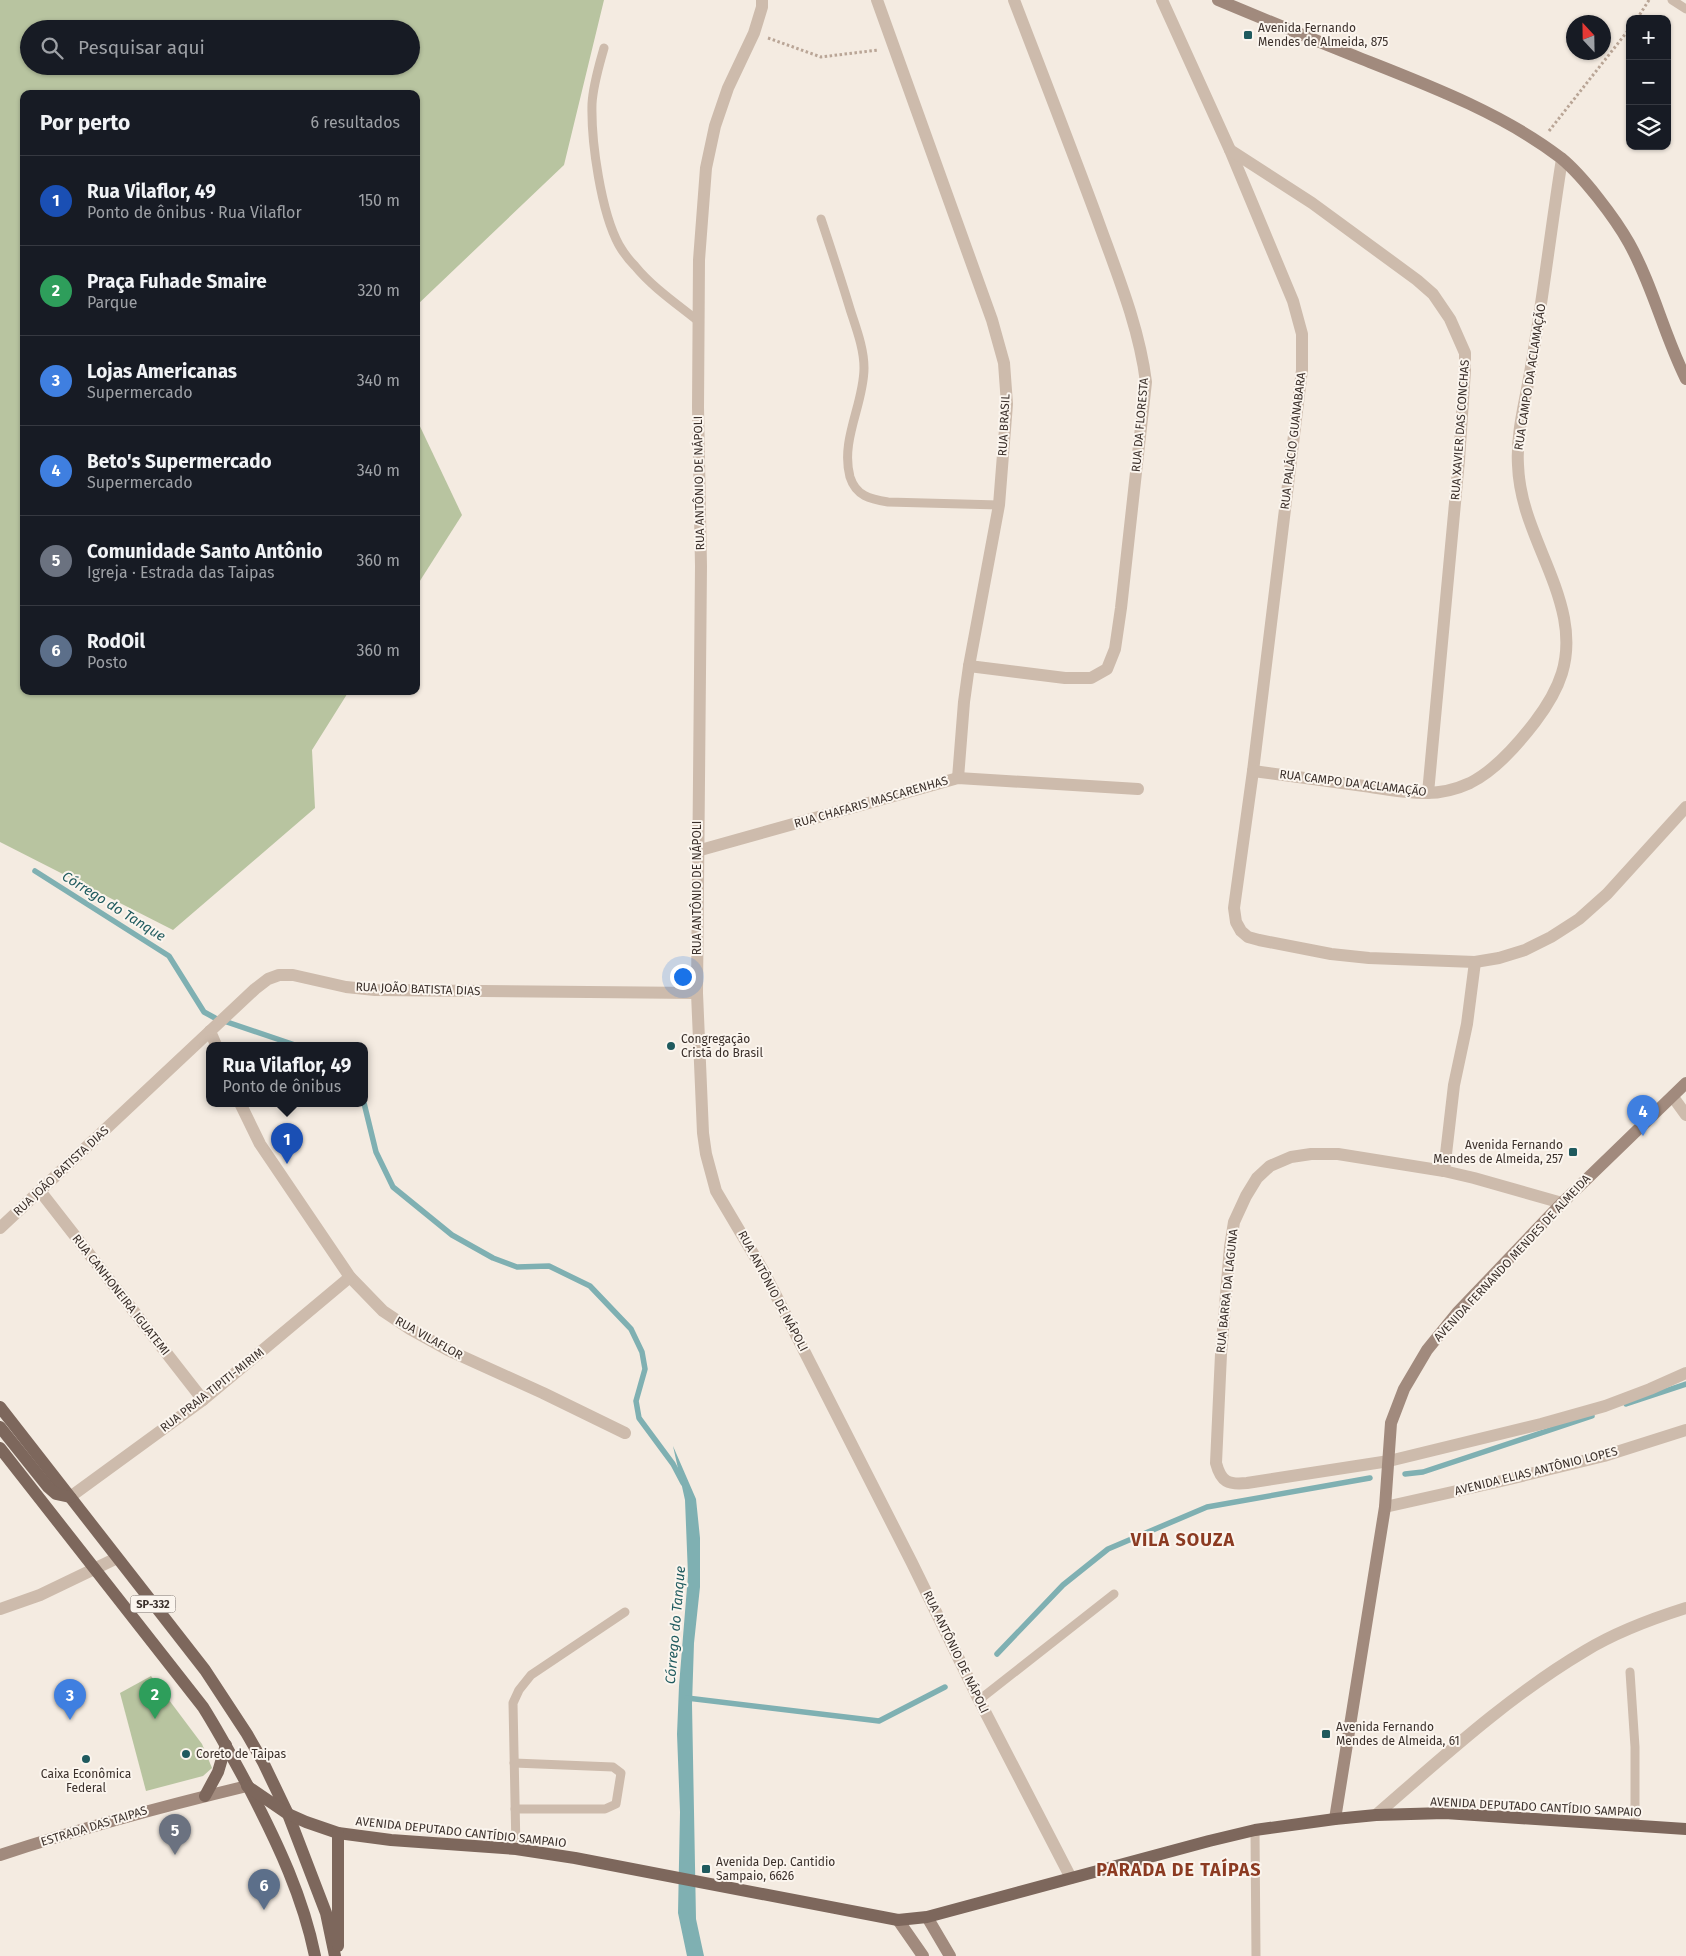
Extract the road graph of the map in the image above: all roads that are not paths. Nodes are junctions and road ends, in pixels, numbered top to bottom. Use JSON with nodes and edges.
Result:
{"nodes":[{"id":1,"x":762,"y":0,"type":"edge"},
{"id":2,"x":877,"y":0,"type":"edge"},
{"id":3,"x":1014,"y":0,"type":"edge"},
{"id":4,"x":1162,"y":0,"type":"edge"},
{"id":5,"x":1218,"y":0,"type":"edge"},
{"id":6,"x":1672,"y":0,"type":"edge"},
{"id":7,"x":1686,"y":9,"type":"edge"},
{"id":8,"x":604,"y":48,"type":"dead end"},
{"id":9,"x":1230,"y":150,"type":"junction"},
{"id":10,"x":1562,"y":159,"type":"junction"},
{"id":11,"x":821,"y":219,"type":"dead end"},
{"id":12,"x":698,"y":321,"type":"junction"},
{"id":13,"x":1686,"y":379,"type":"edge"},
{"id":14,"x":999,"y":505,"type":"junction"},
{"id":15,"x":969,"y":666,"type":"junction"},
{"id":16,"x":1253,"y":771,"type":"junction"},
{"id":17,"x":958,"y":778,"type":"junction"},
{"id":18,"x":1138,"y":788,"type":"dead end"},
{"id":19,"x":1428,"y":793,"type":"junction"},
{"id":20,"x":1686,"y":807,"type":"edge"},
{"id":21,"x":697,"y":851,"type":"junction"},
{"id":22,"x":1475,"y":962,"type":"junction"},
{"id":23,"x":697,"y":992,"type":"junction"},
{"id":24,"x":214,"y":1027,"type":"junction"},
{"id":25,"x":216,"y":1042,"type":"edge"},
{"id":26,"x":1686,"y":1083,"type":"edge"},
{"id":27,"x":1672,"y":1097,"type":"junction"},
{"id":28,"x":242,"y":1107,"type":"edge"},
{"id":29,"x":1686,"y":1115,"type":"edge"},
{"id":30,"x":1444,"y":1171,"type":"junction"},
{"id":31,"x":40,"y":1191,"type":"junction"},
{"id":32,"x":1562,"y":1203,"type":"junction"},
{"id":33,"x":0,"y":1228,"type":"edge"},
{"id":34,"x":350,"y":1277,"type":"junction"},
{"id":35,"x":1686,"y":1373,"type":"edge"},
{"id":36,"x":203,"y":1400,"type":"junction"},
{"id":37,"x":0,"y":1408,"type":"edge"},
{"id":38,"x":0,"y":1427,"type":"edge"},
{"id":39,"x":1686,"y":1430,"type":"edge"},
{"id":40,"x":625,"y":1433,"type":"dead end"},
{"id":41,"x":0,"y":1448,"type":"edge"},
{"id":42,"x":1389,"y":1461,"type":"junction"},
{"id":43,"x":70,"y":1498,"type":"junction"},
{"id":44,"x":1385,"y":1507,"type":"junction"},
{"id":45,"x":117,"y":1558,"type":"junction"},
{"id":46,"x":95,"y":1570,"type":"junction"},
{"id":47,"x":1114,"y":1594,"type":"dead end"},
{"id":48,"x":1686,"y":1608,"type":"edge"},
{"id":49,"x":0,"y":1609,"type":"edge"},
{"id":50,"x":626,"y":1612,"type":"dead end"},
{"id":51,"x":1630,"y":1672,"type":"dead end"},
{"id":52,"x":979,"y":1700,"type":"junction"},
{"id":53,"x":226,"y":1745,"type":"junction"},
{"id":54,"x":514,"y":1763,"type":"junction"},
{"id":55,"x":247,"y":1786,"type":"junction"},
{"id":56,"x":205,"y":1796,"type":"junction"},
{"id":57,"x":514,"y":1809,"type":"junction"},
{"id":58,"x":288,"y":1814,"type":"junction"},
{"id":59,"x":1376,"y":1815,"type":"junction"},
{"id":60,"x":1335,"y":1818,"type":"junction"},
{"id":61,"x":1635,"y":1826,"type":"junction"},
{"id":62,"x":1686,"y":1829,"type":"edge"},
{"id":63,"x":1255,"y":1830,"type":"junction"},
{"id":64,"x":338,"y":1833,"type":"junction"},
{"id":65,"x":516,"y":1849,"type":"junction"},
{"id":66,"x":0,"y":1855,"type":"edge"},
{"id":67,"x":1071,"y":1878,"type":"junction"},
{"id":68,"x":928,"y":1917,"type":"junction"},
{"id":69,"x":898,"y":1920,"type":"junction"},
{"id":70,"x":315,"y":1956,"type":"edge"},
{"id":71,"x":336,"y":1956,"type":"edge"},
{"id":72,"x":923,"y":1956,"type":"edge"},
{"id":73,"x":950,"y":1956,"type":"edge"},
{"id":74,"x":1256,"y":1956,"type":"edge"}],
"edges":[{"from":1,"to":12,"type":"street","name":"RUA ANTÔNIO DE NÁPOLI"},
{"from":2,"to":14,"type":"street","name":"RUA BRASIL"},
{"from":3,"to":15,"type":"street","name":"RUA DA FLORESTA"},
{"from":4,"to":9,"type":"street","name":"RUA PALÁCIO GUANABARA"},
{"from":5,"to":10,"type":"street"},
{"from":6,"to":7,"type":"lane"},
{"from":8,"to":12,"type":"lane"},
{"from":9,"to":16,"type":"street","name":"RUA PALÁCIO GUANABARA"},
{"from":9,"to":19,"type":"street","name":"RUA XAVIER DAS CONCHAS"},
{"from":10,"to":13,"type":"street"},
{"from":10,"to":19,"type":"street","name":"RUA CAMPO DA ACLAMAÇÃO"},
{"from":11,"to":14,"type":"lane"},
{"from":12,"to":21,"type":"street","name":"RUA ANTÔNIO DE NÁPOLI"},
{"from":14,"to":15,"type":"street","name":"RUA BRASIL"},
{"from":15,"to":17,"type":"street","name":"RUA BRASIL"},
{"from":16,"to":19,"type":"street","name":"RUA CAMPO DA ACLAMAÇÃO"},
{"from":16,"to":22,"type":"street","name":"RUA PALÁCIO GUANABARA"},
{"from":17,"to":18,"type":"street","name":"RUA CHAFARIS MASCARENHAS"},
{"from":17,"to":21,"type":"street","name":"RUA CHAFARIS MASCARENHAS"},
{"from":20,"to":22,"type":"street"},
{"from":21,"to":23,"type":"street","name":"RUA ANTÔNIO DE NÁPOLI"},
{"from":22,"to":30,"type":"street"},
{"from":23,"to":24,"type":"street","name":"RUA JOÃO BATISTA DIAS"},
{"from":23,"to":52,"type":"street","name":"RUA ANTÔNIO DE NÁPOLI"},
{"from":24,"to":25,"type":"street"},
{"from":24,"to":31,"type":"street","name":"RUA JOÃO BATISTA DIAS"},
{"from":26,"to":27,"type":"street","name":"AVENIDA FERNANDO MENDES DE ALMEIDA"},
{"from":27,"to":29,"type":"street"},
{"from":27,"to":32,"type":"street","name":"AVENIDA FERNANDO MENDES DE ALMEIDA"},
{"from":28,"to":34,"type":"street","name":"RUA VILAFLOR"},
{"from":30,"to":32,"type":"street","name":"RUA BARRA DA LAGUNA"},
{"from":30,"to":42,"type":"street","name":"RUA BARRA DA LAGUNA"},
{"from":31,"to":33,"type":"street","name":"RUA JOÃO BATISTA DIAS"},
{"from":31,"to":36,"type":"street","name":"RUA CANHONEIRA IGUATEMI"},
{"from":32,"to":42,"type":"street","name":"AVENIDA FERNANDO MENDES DE ALMEIDA"},
{"from":34,"to":36,"type":"street","name":"RUA PRAIA TIPITI-MIRIM"},
{"from":34,"to":40,"type":"street","name":"RUA VILAFLOR"},
{"from":35,"to":42,"type":"street"},
{"from":36,"to":43,"type":"street","name":"RUA PRAIA TIPITI-MIRIM"},
{"from":37,"to":43,"type":"main road","number":"SP-332"},
{"from":38,"to":43,"type":"main road"},
{"from":39,"to":44,"type":"street","name":"AVENIDA ELIAS ANTÔNIO LOPES"},
{"from":41,"to":46,"type":"main road","number":"SP-332"},
{"from":42,"to":44,"type":"street","name":"AVENIDA FERNANDO MENDES DE ALMEIDA"},
{"from":43,"to":45,"type":"main road","number":"SP-332"},
{"from":44,"to":60,"type":"street","name":"AVENIDA FERNANDO MENDES DE ALMEIDA"},
{"from":45,"to":46,"type":"street"},
{"from":45,"to":58,"type":"main road","number":"SP-332"},
{"from":46,"to":49,"type":"street"},
{"from":46,"to":53,"type":"main road","number":"SP-332"},
{"from":47,"to":52,"type":"lane"},
{"from":48,"to":59,"type":"street"},
{"from":50,"to":54,"type":"lane"},
{"from":51,"to":61,"type":"lane"},
{"from":52,"to":67,"type":"street","name":"RUA ANTÔNIO DE NÁPOLI"},
{"from":53,"to":55,"type":"main road","number":"SP-332"},
{"from":53,"to":56,"type":"main road"},
{"from":54,"to":57,"type":"lane"},
{"from":54,"to":57,"type":"lane"},
{"from":55,"to":56,"type":"street","name":"ESTRADA DAS TAIPAS"},
{"from":55,"to":58,"type":"main road","name":"AVENIDA DEPUTADO CANTÍDIO SAMPAIO"},
{"from":55,"to":70,"type":"main road","number":"SP-332"},
{"from":56,"to":66,"type":"street","name":"ESTRADA DAS TAIPAS"},
{"from":57,"to":65,"type":"lane"},
{"from":58,"to":64,"type":"main road","name":"AVENIDA DEPUTADO CANTÍDIO SAMPAIO"},
{"from":58,"to":71,"type":"main road","number":"SP-332"},
{"from":59,"to":60,"type":"main road","name":"AVENIDA DEPUTADO CANTÍDIO SAMPAIO"},
{"from":59,"to":61,"type":"main road","name":"AVENIDA DEPUTADO CANTÍDIO SAMPAIO"},
{"from":60,"to":63,"type":"main road","name":"AVENIDA DEPUTADO CANTÍDIO SAMPAIO"},
{"from":61,"to":62,"type":"main road","name":"AVENIDA DEPUTADO CANTÍDIO SAMPAIO"},
{"from":63,"to":67,"type":"main road","name":"AVENIDA DEPUTADO CANTÍDIO SAMPAIO"},
{"from":63,"to":74,"type":"lane"},
{"from":64,"to":65,"type":"main road","name":"AVENIDA DEPUTADO CANTÍDIO SAMPAIO"},
{"from":64,"to":71,"type":"main road"},
{"from":65,"to":69,"type":"main road","name":"AVENIDA DEPUTADO CANTÍDIO SAMPAIO"},
{"from":67,"to":68,"type":"main road","name":"AVENIDA DEPUTADO CANTÍDIO SAMPAIO"},
{"from":68,"to":69,"type":"main road","name":"AVENIDA DEPUTADO CANTÍDIO SAMPAIO"},
{"from":68,"to":73,"type":"street"},
{"from":69,"to":72,"type":"street"}]}
